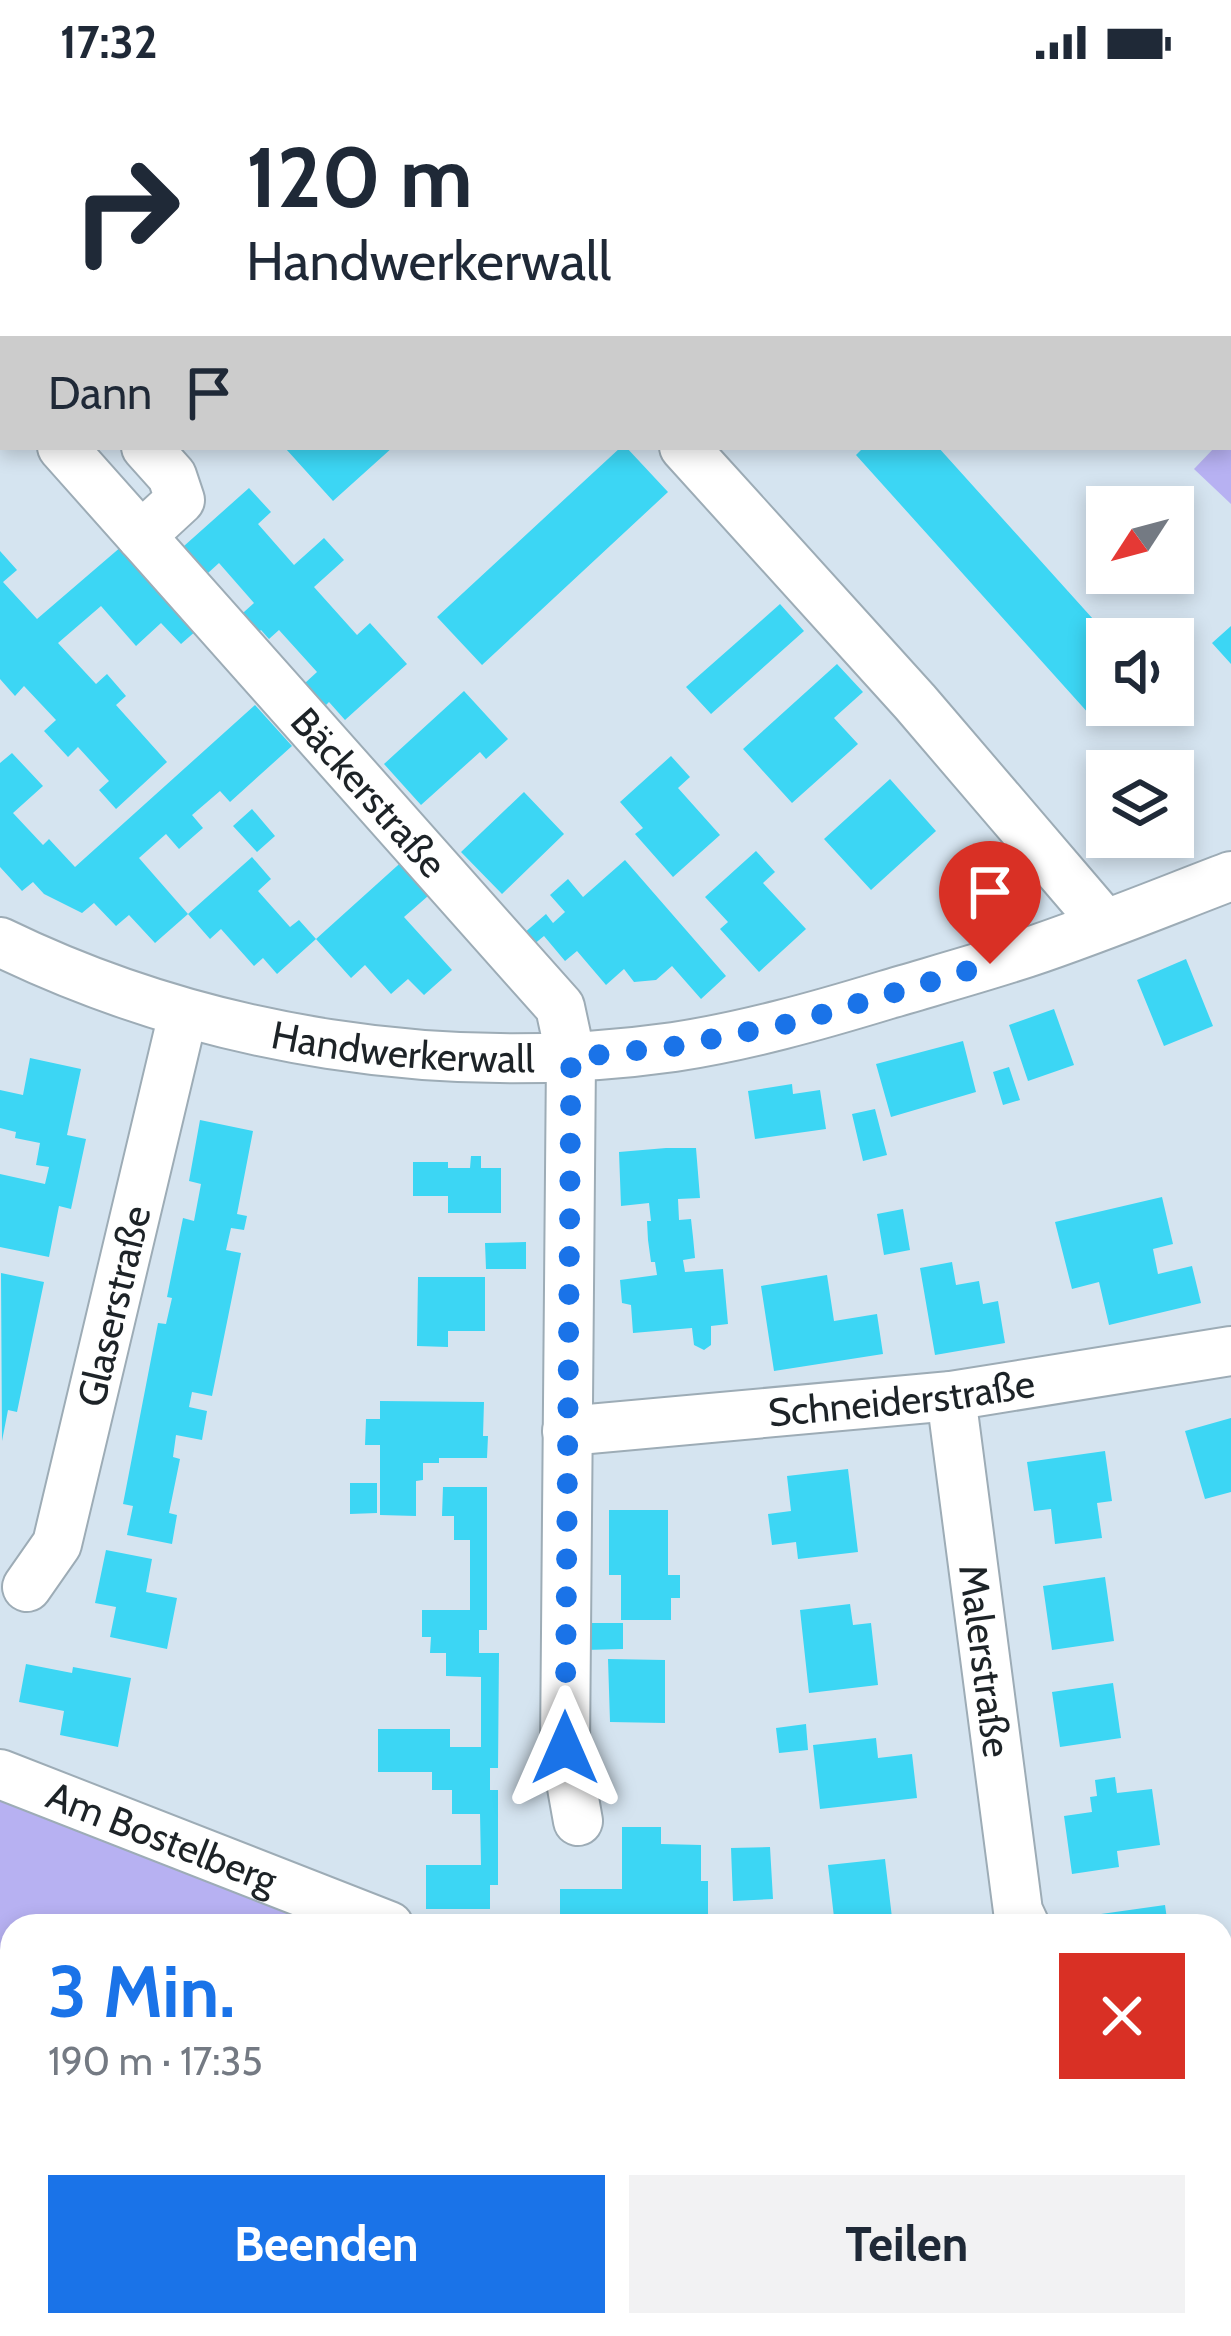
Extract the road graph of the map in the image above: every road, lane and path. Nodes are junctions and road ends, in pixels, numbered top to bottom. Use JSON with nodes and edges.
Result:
{"nodes":[{"id":1,"x":65,"y":450,"type":"edge"},
{"id":2,"x":149,"y":450,"type":"edge"},
{"id":3,"x":687,"y":450,"type":"edge"},
{"id":4,"x":141,"y":536,"type":"junction"},
{"id":5,"x":1231,"y":876,"type":"edge"},
{"id":6,"x":1105,"y":924,"type":"junction"},
{"id":7,"x":0,"y":942,"type":"edge"},
{"id":8,"x":183,"y":1014,"type":"junction"},
{"id":9,"x":571,"y":1058,"type":"junction"},
{"id":10,"x":1231,"y":1351,"type":"edge"},
{"id":11,"x":951,"y":1396,"type":"junction"},
{"id":12,"x":567,"y":1431,"type":"junction"},
{"id":13,"x":27,"y":1587,"type":"dead end"},
{"id":14,"x":0,"y":1774,"type":"edge"},
{"id":15,"x":578,"y":1821,"type":"dead end"},
{"id":16,"x":358,"y":1914,"type":"edge"},
{"id":17,"x":1019,"y":1914,"type":"edge"}],
"edges":[{"from":1,"to":4,"type":"street","name":"Bäckerstraße"},
{"from":2,"to":4,"type":"street"},
{"from":3,"to":6,"type":"street"},
{"from":4,"to":9,"type":"street","name":"Bäckerstraße"},
{"from":5,"to":6,"type":"street","name":"Handwerkerwall"},
{"from":6,"to":9,"type":"street","name":"Handwerkerwall"},
{"from":7,"to":8,"type":"street","name":"Handwerkerwall"},
{"from":8,"to":9,"type":"street","name":"Handwerkerwall"},
{"from":8,"to":13,"type":"street","name":"Glaserstraße"},
{"from":9,"to":12,"type":"street","name":"Bäckerstraße"},
{"from":10,"to":11,"type":"street","name":"Schneiderstraße"},
{"from":11,"to":12,"type":"street","name":"Schneiderstraße"},
{"from":11,"to":17,"type":"street","name":"Malerstraße"},
{"from":12,"to":15,"type":"street","name":"Bäckerstraße"},
{"from":14,"to":16,"type":"street","name":"Am Bostelberg"}]}
